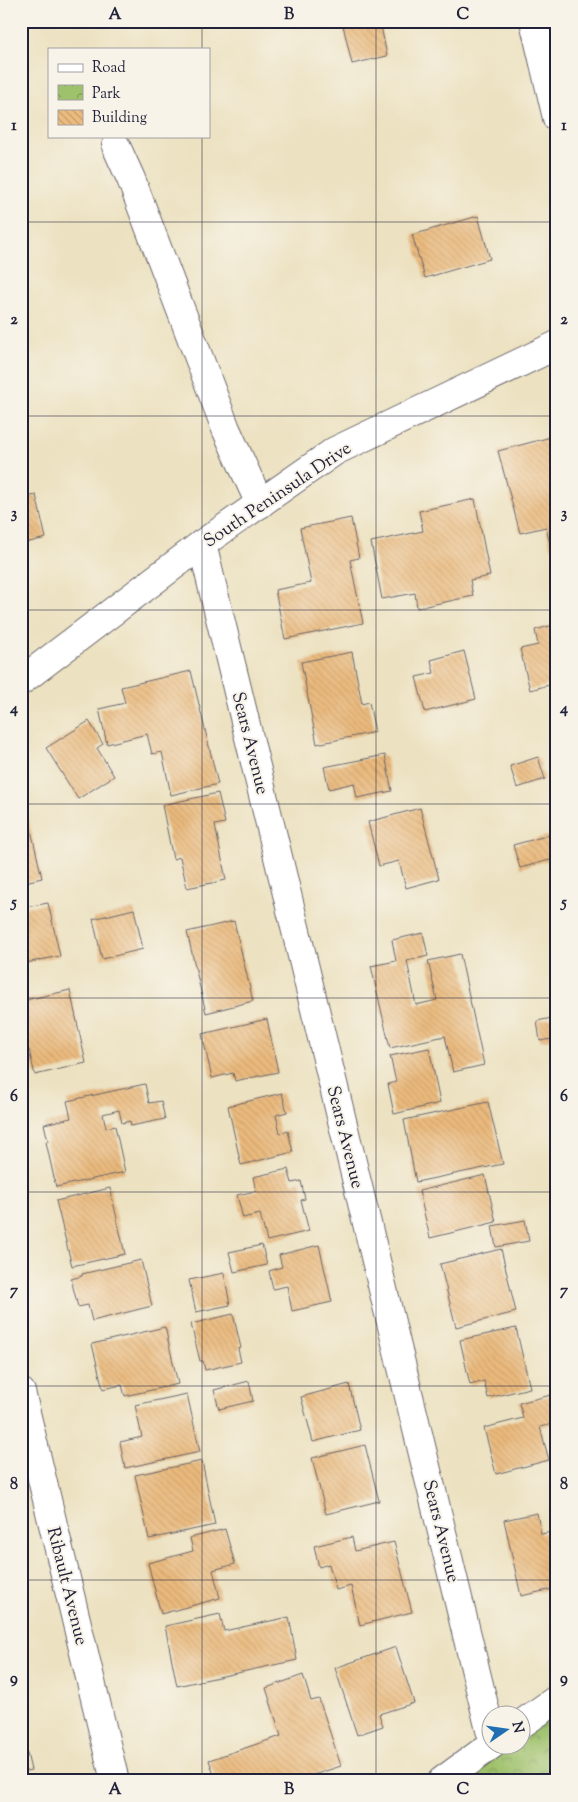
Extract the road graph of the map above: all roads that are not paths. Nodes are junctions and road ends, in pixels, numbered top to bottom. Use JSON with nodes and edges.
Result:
{"nodes":[{"id":1,"x":534,"y":21,"type":"edge"},
{"id":2,"x":557,"y":118,"type":"edge"},
{"id":3,"x":116,"y":146,"type":"dead end"},
{"id":4,"x":557,"y":345,"type":"edge"},
{"id":5,"x":260,"y":504,"type":"junction"},
{"id":6,"x":202,"y":544,"type":"junction"},
{"id":7,"x":21,"y":681,"type":"edge"},
{"id":8,"x":21,"y":1392,"type":"edge"},
{"id":9,"x":557,"y":1699,"type":"edge"},
{"id":10,"x":484,"y":1704,"type":"edge"},
{"id":11,"x":530,"y":1718,"type":"edge"},
{"id":12,"x":480,"y":1753,"type":"edge"},
{"id":13,"x":116,"y":1781,"type":"edge"},
{"id":14,"x":442,"y":1781,"type":"edge"}],
"edges":[{"from":1,"to":2,"type":"street"},
{"from":3,"to":5,"type":"street"},
{"from":4,"to":5,"type":"street","name":"South Peninsula Drive"},
{"from":5,"to":6,"type":"street","name":"South Peninsula Drive"},
{"from":6,"to":7,"type":"street","name":"South Peninsula Drive"},
{"from":6,"to":10,"type":"street","name":"Sears Avenue"},
{"from":8,"to":13,"type":"street","name":"Ribault Avenue"},
{"from":9,"to":11,"type":"street"},
{"from":12,"to":14,"type":"street"}]}
